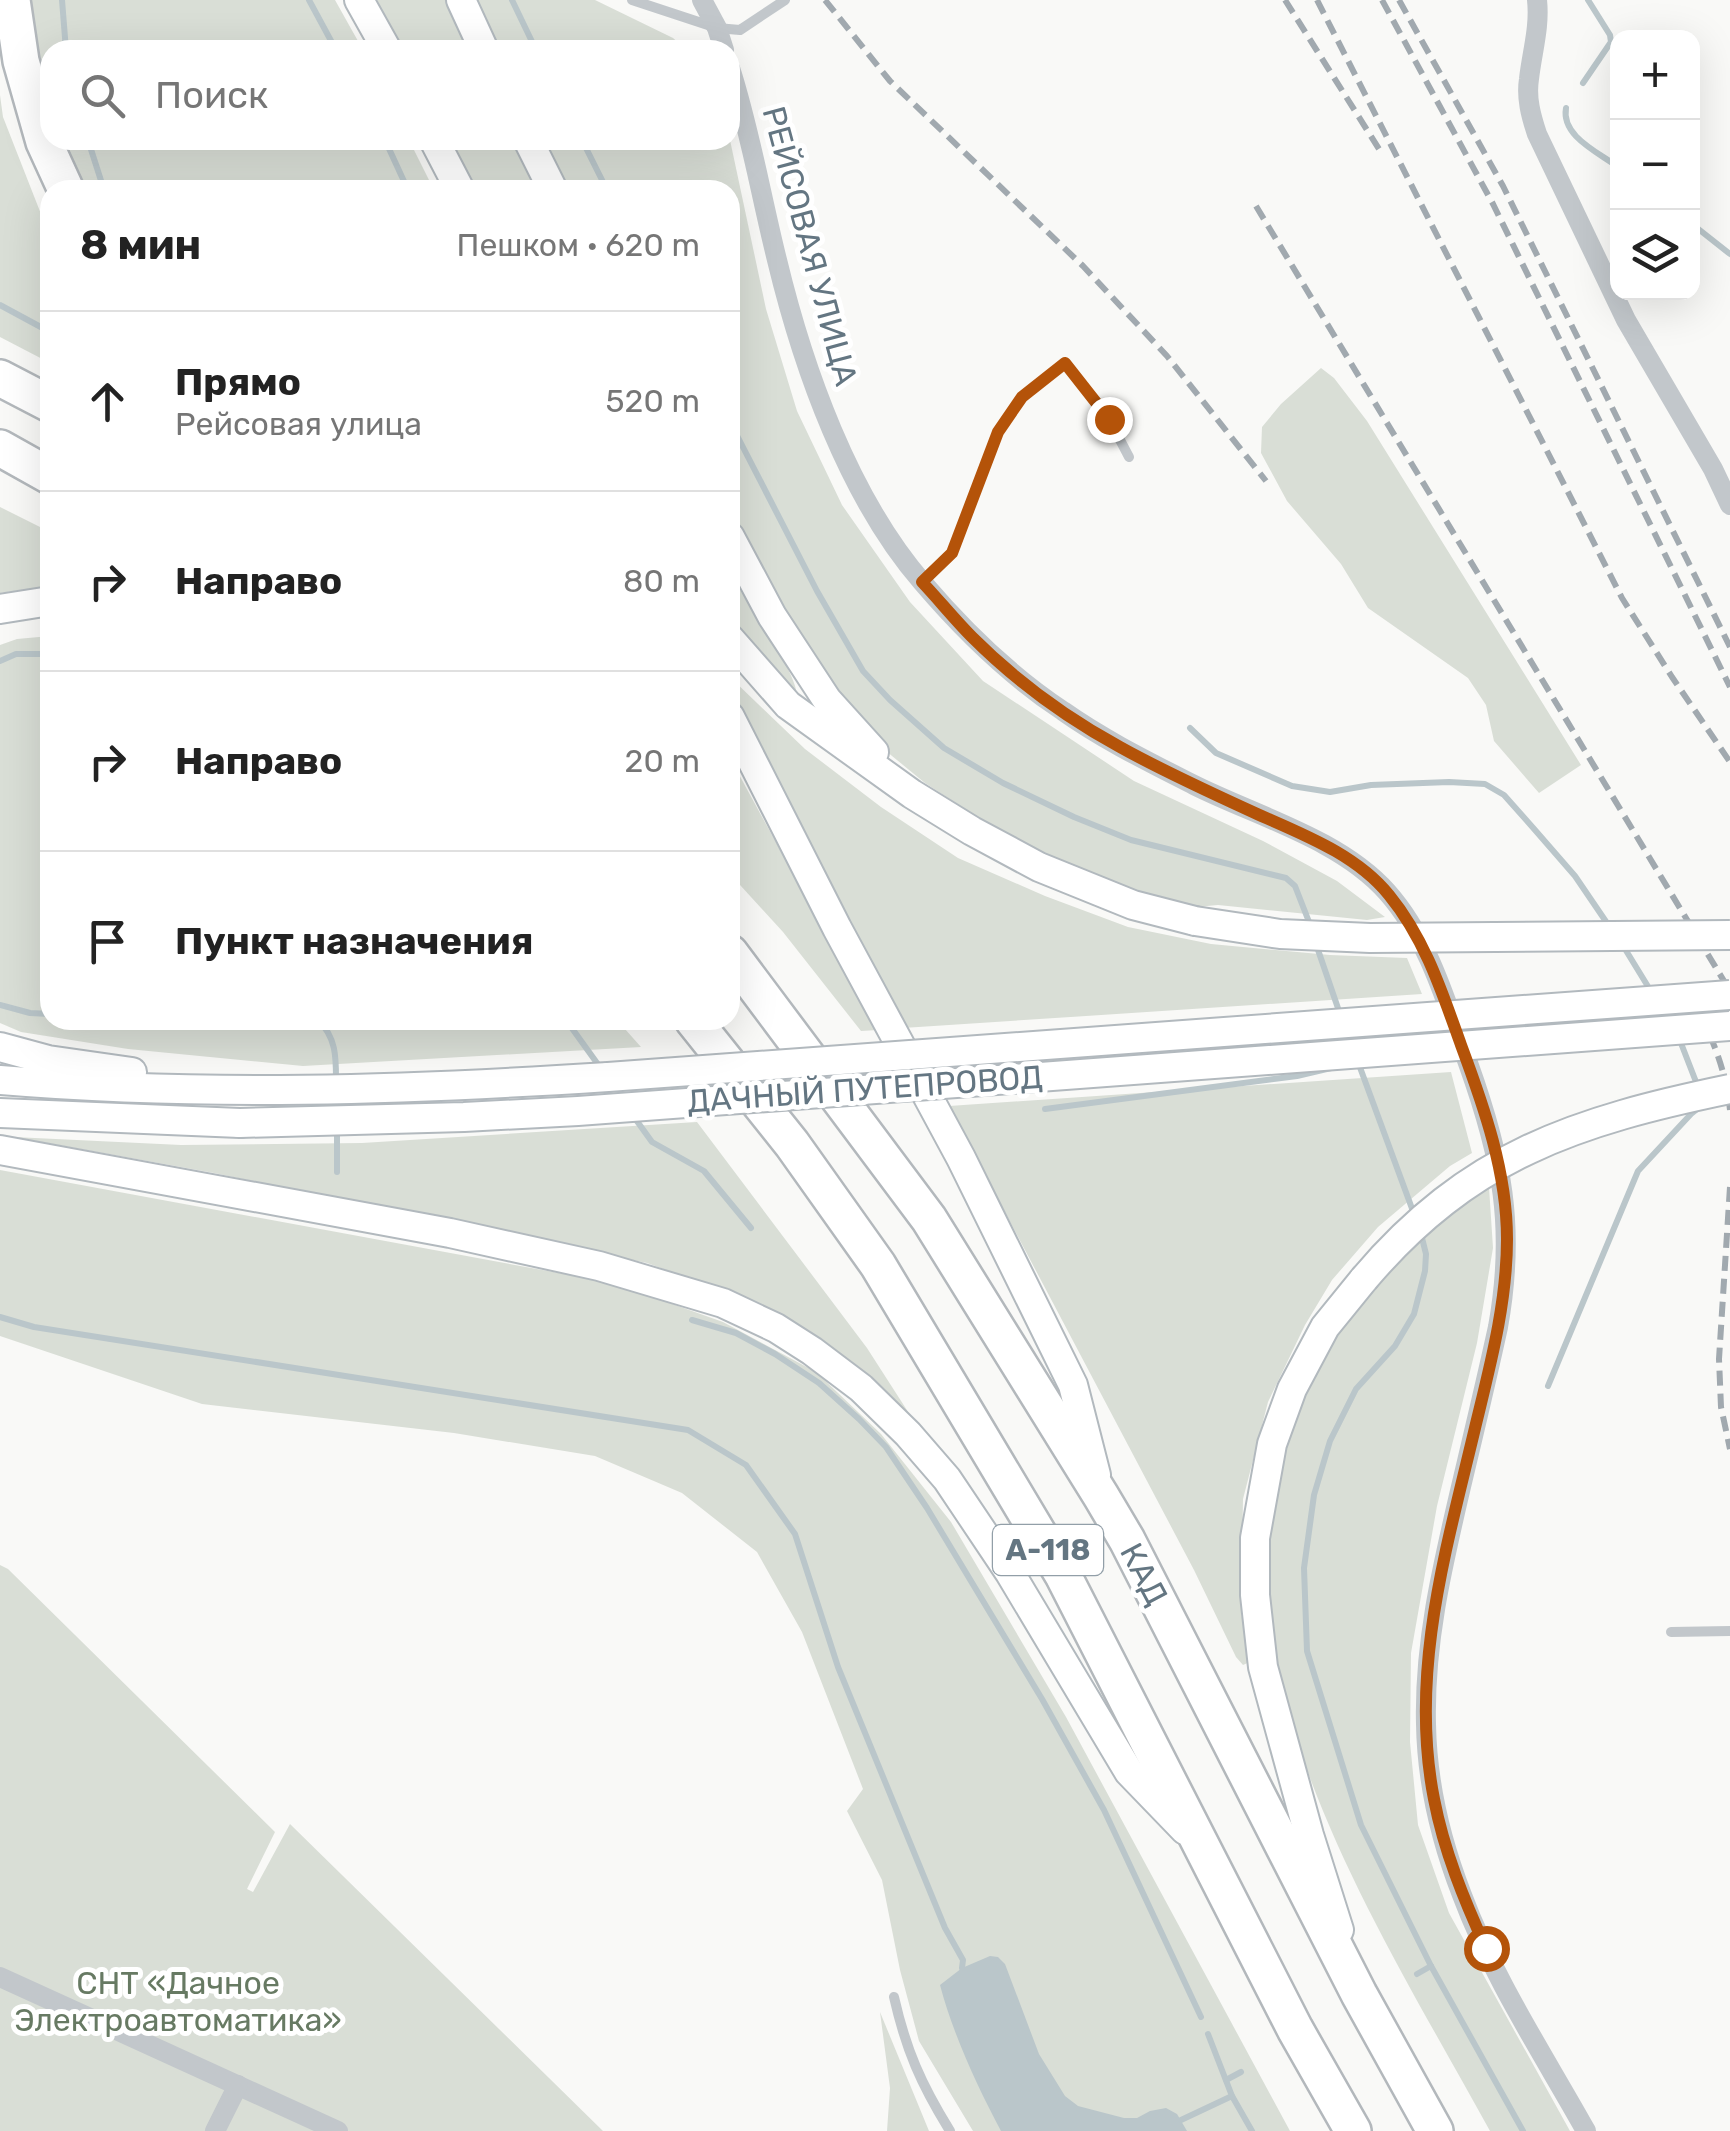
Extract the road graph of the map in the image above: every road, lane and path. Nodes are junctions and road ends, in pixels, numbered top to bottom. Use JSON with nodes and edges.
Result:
{"nodes":[{"id":1,"x":12,"y":0,"type":"edge"},
{"id":2,"x":359,"y":0,"type":"edge"},
{"id":3,"x":461,"y":0,"type":"edge"},
{"id":4,"x":632,"y":0,"type":"edge"},
{"id":5,"x":702,"y":0,"type":"edge"},
{"id":6,"x":785,"y":0,"type":"edge"},
{"id":7,"x":1538,"y":0,"type":"edge"},
{"id":8,"x":717,"y":28,"type":"junction"},
{"id":9,"x":381,"y":40,"type":"edge"},
{"id":10,"x":479,"y":40,"type":"edge"},
{"id":11,"x":721,"y":40,"type":"edge"},
{"id":12,"x":740,"y":109,"type":"edge"},
{"id":13,"x":40,"y":128,"type":"edge"},
{"id":14,"x":48,"y":150,"type":"edge"},
{"id":15,"x":439,"y":150,"type":"edge"},
{"id":16,"x":533,"y":150,"type":"edge"},
{"id":17,"x":61,"y":180,"type":"edge"},
{"id":18,"x":455,"y":180,"type":"edge"},
{"id":19,"x":548,"y":180,"type":"edge"},
{"id":20,"x":0,"y":378,"type":"edge"},
{"id":21,"x":40,"y":399,"type":"edge"},
{"id":22,"x":0,"y":448,"type":"edge"},
{"id":23,"x":1129,"y":457,"type":"dead end"},
{"id":24,"x":40,"y":470,"type":"edge"},
{"id":25,"x":1730,"y":505,"type":"edge"},
{"id":26,"x":740,"y":556,"type":"edge"},
{"id":27,"x":922,"y":582,"type":"junction"},
{"id":28,"x":40,"y":603,"type":"edge"},
{"id":29,"x":0,"y":609,"type":"edge"},
{"id":30,"x":740,"y":650,"type":"edge"},
{"id":31,"x":740,"y":737,"type":"edge"},
{"id":32,"x":912,"y":794,"type":"junction"},
{"id":33,"x":1730,"y":936,"type":"edge"},
{"id":34,"x":740,"y":965,"type":"edge"},
{"id":35,"x":1730,"y":995,"type":"edge"},
{"id":36,"x":1730,"y":1026,"type":"edge"},
{"id":37,"x":702,"y":1030,"type":"edge"},
{"id":38,"x":0,"y":1047,"type":"edge"},
{"id":39,"x":0,"y":1080,"type":"edge"},
{"id":40,"x":1730,"y":1089,"type":"edge"},
{"id":41,"x":328,"y":1090,"type":"junction"},
{"id":42,"x":0,"y":1113,"type":"edge"},
{"id":43,"x":0,"y":1150,"type":"edge"},
{"id":44,"x":1101,"y":1496,"type":"junction"},
{"id":45,"x":1730,"y":1631,"type":"edge"},
{"id":46,"x":1672,"y":1632,"type":"dead end"},
{"id":47,"x":1200,"y":1846,"type":"junction"},
{"id":48,"x":0,"y":1977,"type":"edge"},
{"id":49,"x":1359,"y":1994,"type":"junction"},
{"id":50,"x":894,"y":1997,"type":"dead end"},
{"id":51,"x":238,"y":2086,"type":"junction"},
{"id":52,"x":215,"y":2131,"type":"edge"},
{"id":53,"x":338,"y":2131,"type":"edge"},
{"id":54,"x":950,"y":2131,"type":"edge"},
{"id":55,"x":1352,"y":2131,"type":"edge"},
{"id":56,"x":1435,"y":2131,"type":"edge"},
{"id":57,"x":1586,"y":2131,"type":"edge"}],
"edges":[{"from":1,"to":13,"type":"highway"},
{"from":2,"to":9,"type":"main road"},
{"from":3,"to":10,"type":"main road"},
{"from":4,"to":8,"type":"lane"},
{"from":5,"to":8,"type":"street"},
{"from":6,"to":8,"type":"lane"},
{"from":7,"to":25,"type":"street"},
{"from":8,"to":11,"type":"street"},
{"from":12,"to":27,"type":"street","name":"РЕЙСОВАЯ УЛИЦА"},
{"from":14,"to":17,"type":"highway"},
{"from":15,"to":18,"type":"main road"},
{"from":16,"to":19,"type":"main road"},
{"from":20,"to":21,"type":"highway"},
{"from":22,"to":24,"type":"highway"},
{"from":23,"to":27,"type":"lane"},
{"from":26,"to":32,"type":"main road"},
{"from":27,"to":57,"type":"street","name":"РЕЙСОВАЯ УЛИЦА"},
{"from":28,"to":29,"type":"main road"},
{"from":30,"to":32,"type":"main road"},
{"from":31,"to":44,"type":"main road"},
{"from":32,"to":33,"type":"main road","bridge":true},
{"from":34,"to":44,"type":"highway","name":"КАД","number":"А-118"},
{"from":35,"to":41,"type":"main road","name":"ДАЧНЫЙ ПУТЕПРОВОД","bridge":true},
{"from":36,"to":42,"type":"main road","name":"ДАЧНЫЙ ПУТЕПРОВОД","bridge":true},
{"from":37,"to":47,"type":"highway","number":"А-118"},
{"from":38,"to":41,"type":"main road"},
{"from":39,"to":41,"type":"main road","name":"ДАЧНЫЙ ПУТЕПРОВОД"},
{"from":40,"to":49,"type":"main road","bridge":true},
{"from":43,"to":47,"type":"main road"},
{"from":44,"to":49,"type":"highway","name":"КАД","number":"А-118"},
{"from":45,"to":46,"type":"lane"},
{"from":47,"to":55,"type":"highway","number":"А-118"},
{"from":48,"to":51,"type":"street"},
{"from":49,"to":56,"type":"highway","name":"КАД","number":"А-118"},
{"from":50,"to":54,"type":"lane"},
{"from":51,"to":52,"type":"street"},
{"from":51,"to":53,"type":"street"}]}
